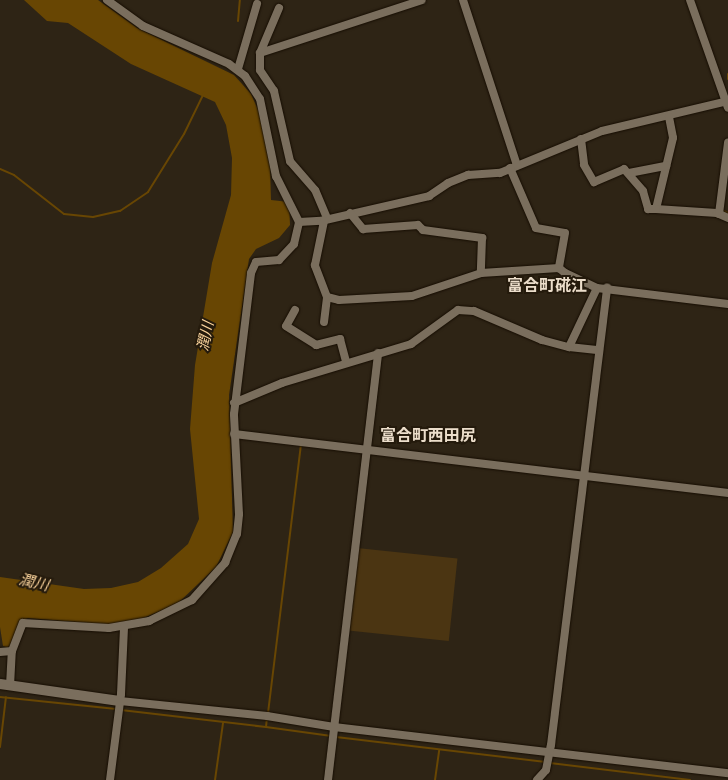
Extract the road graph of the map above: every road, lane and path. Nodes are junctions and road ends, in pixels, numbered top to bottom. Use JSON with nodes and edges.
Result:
{"nodes":[{"id":1,"x":107,"y":0,"type":"edge"},
{"id":2,"x":422,"y":0,"type":"edge"},
{"id":3,"x":463,"y":0,"type":"edge"},
{"id":4,"x":690,"y":0,"type":"edge"},
{"id":5,"x":257,"y":4,"type":"dead end"},
{"id":6,"x":279,"y":8,"type":"dead end"},
{"id":7,"x":260,"y":53,"type":"junction"},
{"id":8,"x":238,"y":69,"type":"junction"},
{"id":9,"x":727,"y":104,"type":"edge"},
{"id":10,"x":669,"y":116,"type":"junction"},
{"id":11,"x":581,"y":139,"type":"junction"},
{"id":12,"x":728,"y":143,"type":"edge"},
{"id":13,"x":513,"y":166,"type":"junction"},
{"id":14,"x":666,"y":166,"type":"junction"},
{"id":15,"x":629,"y":173,"type":"junction"},
{"id":16,"x":656,"y":209,"type":"junction"},
{"id":17,"x":350,"y":213,"type":"junction"},
{"id":18,"x":719,"y":214,"type":"junction"},
{"id":19,"x":728,"y":218,"type":"edge"},
{"id":20,"x":324,"y":220,"type":"junction"},
{"id":21,"x":301,"y":222,"type":"junction"},
{"id":22,"x":560,"y":268,"type":"junction"},
{"id":23,"x":481,"y":273,"type":"junction"},
{"id":24,"x":607,"y":287,"type":"junction"},
{"id":25,"x":597,"y":288,"type":"junction"},
{"id":26,"x":327,"y":297,"type":"junction"},
{"id":27,"x":728,"y":304,"type":"edge"},
{"id":28,"x":295,"y":310,"type":"dead end"},
{"id":29,"x":324,"y":322,"type":"dead end"},
{"id":30,"x":569,"y":347,"type":"junction"},
{"id":31,"x":597,"y":350,"type":"junction"},
{"id":32,"x":378,"y":353,"type":"junction"},
{"id":33,"x":346,"y":362,"type":"junction"},
{"id":34,"x":234,"y":403,"type":"junction"},
{"id":35,"x":234,"y":434,"type":"junction"},
{"id":36,"x":368,"y":450,"type":"junction"},
{"id":37,"x":583,"y":476,"type":"junction"},
{"id":38,"x":728,"y":493,"type":"edge"},
{"id":39,"x":124,"y":627,"type":"junction"},
{"id":40,"x":12,"y":651,"type":"junction"},
{"id":41,"x":0,"y":652,"type":"edge"},
{"id":42,"x":5,"y":685,"type":"edge"},
{"id":43,"x":120,"y":701,"type":"junction"},
{"id":44,"x":334,"y":728,"type":"junction"},
{"id":45,"x":549,"y":754,"type":"junction"},
{"id":46,"x":728,"y":773,"type":"edge"},
{"id":47,"x":110,"y":780,"type":"edge"},
{"id":48,"x":328,"y":780,"type":"edge"},
{"id":49,"x":537,"y":780,"type":"edge"}],
"edges":[{"from":1,"to":8,"type":"street"},
{"from":2,"to":7,"type":"street"},
{"from":3,"to":13,"type":"street"},
{"from":4,"to":9,"type":"street"},
{"from":5,"to":8,"type":"street"},
{"from":6,"to":7,"type":"street"},
{"from":7,"to":20,"type":"street"},
{"from":8,"to":21,"type":"street"},
{"from":9,"to":10,"type":"street"},
{"from":10,"to":11,"type":"street"},
{"from":10,"to":14,"type":"street"},
{"from":11,"to":13,"type":"street"},
{"from":11,"to":15,"type":"street"},
{"from":12,"to":18,"type":"street"},
{"from":13,"to":17,"type":"street"},
{"from":13,"to":22,"type":"street"},
{"from":14,"to":15,"type":"street"},
{"from":14,"to":16,"type":"street"},
{"from":15,"to":16,"type":"street"},
{"from":16,"to":18,"type":"street"},
{"from":17,"to":20,"type":"street"},
{"from":17,"to":23,"type":"street"},
{"from":18,"to":19,"type":"street"},
{"from":20,"to":21,"type":"street"},
{"from":20,"to":26,"type":"street"},
{"from":21,"to":34,"type":"street"},
{"from":22,"to":23,"type":"street"},
{"from":22,"to":25,"type":"street"},
{"from":23,"to":26,"type":"street"},
{"from":24,"to":25,"type":"street"},
{"from":24,"to":27,"type":"street"},
{"from":24,"to":31,"type":"street"},
{"from":25,"to":30,"type":"street"},
{"from":26,"to":29,"type":"street"},
{"from":28,"to":33,"type":"street"},
{"from":30,"to":31,"type":"street"},
{"from":30,"to":32,"type":"street"},
{"from":31,"to":37,"type":"street"},
{"from":32,"to":33,"type":"street"},
{"from":32,"to":36,"type":"street"},
{"from":33,"to":34,"type":"street"},
{"from":34,"to":35,"type":"street"},
{"from":35,"to":36,"type":"street"},
{"from":35,"to":39,"type":"street"},
{"from":36,"to":37,"type":"street"},
{"from":36,"to":44,"type":"street"},
{"from":37,"to":38,"type":"street"},
{"from":37,"to":45,"type":"street"},
{"from":39,"to":40,"type":"street"},
{"from":39,"to":43,"type":"street"},
{"from":40,"to":41,"type":"street"},
{"from":40,"to":42,"type":"street"},
{"from":42,"to":43,"type":"street"},
{"from":43,"to":44,"type":"street"},
{"from":43,"to":47,"type":"street"},
{"from":44,"to":45,"type":"street"},
{"from":44,"to":48,"type":"street"},
{"from":45,"to":46,"type":"street"},
{"from":45,"to":49,"type":"street"}]}
